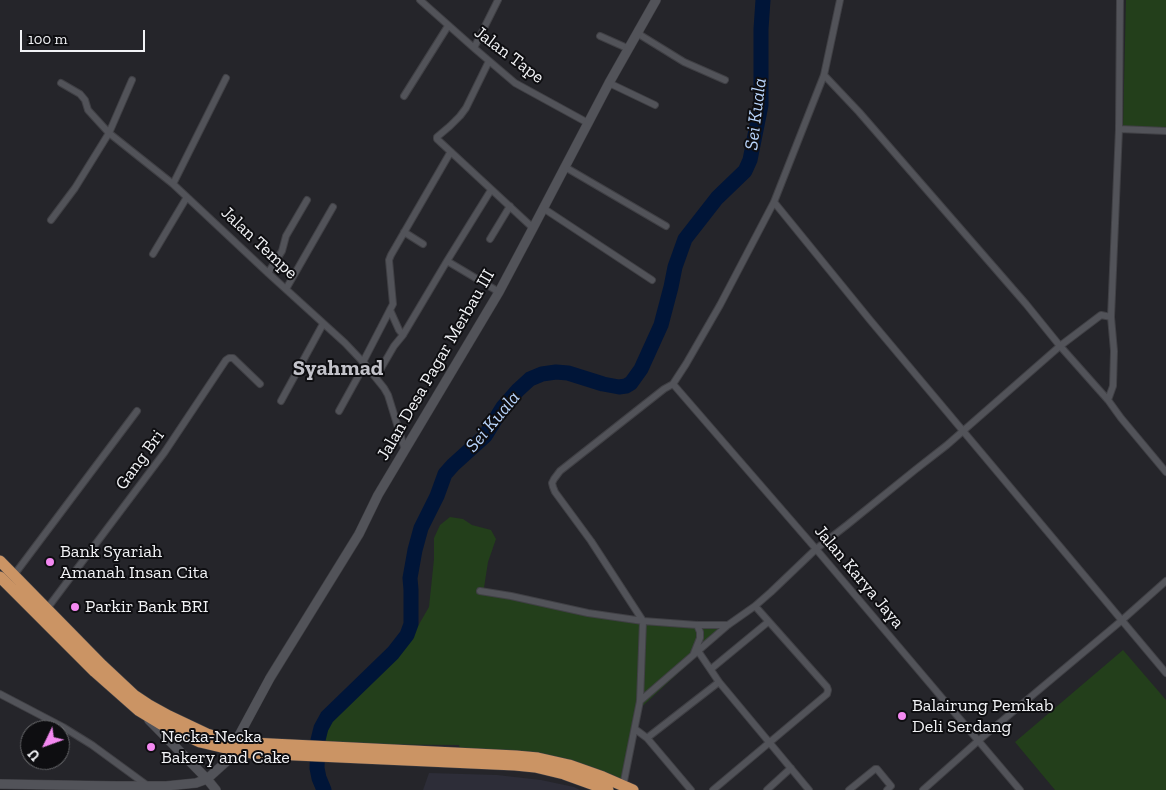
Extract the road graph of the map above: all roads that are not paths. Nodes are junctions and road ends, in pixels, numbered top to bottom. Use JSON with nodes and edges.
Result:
{"nodes":[{"id":1,"x":420,"y":0,"type":"edge"},
{"id":2,"x":498,"y":0,"type":"edge"},
{"id":3,"x":656,"y":0,"type":"edge"},
{"id":4,"x":840,"y":0,"type":"edge"},
{"id":5,"x":1120,"y":0,"type":"edge"},
{"id":6,"x":448,"y":26,"type":"junction"},
{"id":7,"x":637,"y":33,"type":"junction"},
{"id":8,"x":600,"y":36,"type":"dead end"},
{"id":9,"x":474,"y":48,"type":"junction"},
{"id":10,"x":628,"y":48,"type":"junction"},
{"id":11,"x":489,"y":61,"type":"junction"},
{"id":12,"x":824,"y":75,"type":"junction"},
{"id":13,"x":226,"y":78,"type":"dead end"},
{"id":14,"x":132,"y":80,"type":"dead end"},
{"id":15,"x":725,"y":80,"type":"dead end"},
{"id":16,"x":61,"y":83,"type":"dead end"},
{"id":17,"x":609,"y":83,"type":"junction"},
{"id":18,"x":404,"y":96,"type":"dead end"},
{"id":19,"x":655,"y":105,"type":"dead end"},
{"id":20,"x":588,"y":123,"type":"junction"},
{"id":21,"x":1119,"y":129,"type":"junction"},
{"id":22,"x":1166,"y":131,"type":"edge"},
{"id":23,"x":109,"y":133,"type":"junction"},
{"id":24,"x":450,"y":153,"type":"junction"},
{"id":25,"x":565,"y":167,"type":"junction"},
{"id":26,"x":173,"y":184,"type":"junction"},
{"id":27,"x":491,"y":190,"type":"junction"},
{"id":28,"x":187,"y":197,"type":"junction"},
{"id":29,"x":307,"y":200,"type":"dead end"},
{"id":30,"x":774,"y":202,"type":"junction"},
{"id":31,"x":510,"y":206,"type":"junction"},
{"id":32,"x":333,"y":207,"type":"dead end"},
{"id":33,"x":543,"y":208,"type":"junction"},
{"id":34,"x":51,"y":220,"type":"dead end"},
{"id":35,"x":666,"y":226,"type":"dead end"},
{"id":36,"x":533,"y":228,"type":"junction"},
{"id":37,"x":404,"y":232,"type":"junction"},
{"id":38,"x":490,"y":239,"type":"dead end"},
{"id":39,"x":423,"y":244,"type":"dead end"},
{"id":40,"x":153,"y":254,"type":"dead end"},
{"id":41,"x":447,"y":261,"type":"junction"},
{"id":42,"x":268,"y":273,"type":"junction"},
{"id":43,"x":652,"y":280,"type":"dead end"},
{"id":44,"x":286,"y":289,"type":"junction"},
{"id":45,"x":499,"y":292,"type":"junction"},
{"id":46,"x":390,"y":310,"type":"junction"},
{"id":47,"x":1111,"y":317,"type":"junction"},
{"id":48,"x":323,"y":324,"type":"junction"},
{"id":49,"x":402,"y":337,"type":"junction"},
{"id":50,"x":1060,"y":346,"type":"junction"},
{"id":51,"x":364,"y":363,"type":"junction"},
{"id":52,"x":376,"y":377,"type":"junction"},
{"id":53,"x":260,"y":384,"type":"dead end"},
{"id":54,"x":673,"y":384,"type":"junction"},
{"id":55,"x":1108,"y":400,"type":"junction"},
{"id":56,"x":281,"y":401,"type":"dead end"},
{"id":57,"x":137,"y":411,"type":"dead end"},
{"id":58,"x":339,"y":411,"type":"dead end"},
{"id":59,"x":964,"y":431,"type":"junction"},
{"id":60,"x":406,"y":448,"type":"junction"},
{"id":61,"x":1166,"y":472,"type":"edge"},
{"id":62,"x":816,"y":549,"type":"junction"},
{"id":63,"x":0,"y":562,"type":"edge"},
{"id":64,"x":14,"y":575,"type":"junction"},
{"id":65,"x":0,"y":577,"type":"edge"},
{"id":66,"x":1166,"y":581,"type":"edge"},
{"id":67,"x":480,"y":591,"type":"dead end"},
{"id":68,"x":755,"y":606,"type":"junction"},
{"id":69,"x":46,"y":610,"type":"junction"},
{"id":70,"x":1121,"y":621,"type":"junction"},
{"id":71,"x":643,"y":622,"type":"junction"},
{"id":72,"x":768,"y":622,"type":"junction"},
{"id":73,"x":698,"y":625,"type":"junction"},
{"id":74,"x":728,"y":625,"type":"junction"},
{"id":75,"x":698,"y":651,"type":"junction"},
{"id":76,"x":692,"y":657,"type":"junction"},
{"id":77,"x":710,"y":669,"type":"junction"},
{"id":78,"x":1166,"y":673,"type":"edge"},
{"id":79,"x":719,"y":682,"type":"junction"},
{"id":80,"x":0,"y":694,"type":"edge"},
{"id":81,"x":640,"y":701,"type":"junction"},
{"id":82,"x":138,"y":710,"type":"junction"},
{"id":83,"x":635,"y":729,"type":"junction"},
{"id":84,"x":647,"y":738,"type":"junction"},
{"id":85,"x":978,"y":741,"type":"junction"},
{"id":86,"x":770,"y":743,"type":"junction"},
{"id":87,"x":237,"y":746,"type":"junction"},
{"id":88,"x":338,"y":752,"type":"junction"},
{"id":89,"x":791,"y":768,"type":"junction"},
{"id":90,"x":207,"y":779,"type":"junction"},
{"id":91,"x":0,"y":784,"type":"edge"},
{"id":92,"x":148,"y":786,"type":"junction"},
{"id":93,"x":628,"y":788,"type":"edge"},
{"id":94,"x":891,"y":789,"type":"edge"},
{"id":95,"x":216,"y":790,"type":"edge"},
{"id":96,"x":608,"y":790,"type":"edge"},
{"id":97,"x":691,"y":790,"type":"edge"},
{"id":98,"x":713,"y":790,"type":"edge"},
{"id":99,"x":767,"y":790,"type":"edge"},
{"id":100,"x":809,"y":790,"type":"edge"},
{"id":101,"x":849,"y":790,"type":"edge"},
{"id":102,"x":923,"y":790,"type":"edge"},
{"id":103,"x":1020,"y":790,"type":"edge"}],
"edges":[{"from":1,"to":6,"type":"street","name":"Jalan Tape"},
{"from":2,"to":9,"type":"street"},
{"from":3,"to":7,"type":"street","name":"Jalan Desa Pagar Merbau III"},
{"from":4,"to":12,"type":"street"},
{"from":5,"to":21,"type":"street"},
{"from":6,"to":9,"type":"street","name":"Jalan Tape"},
{"from":6,"to":18,"type":"street"},
{"from":7,"to":10,"type":"street","name":"Jalan Desa Pagar Merbau III"},
{"from":7,"to":15,"type":"street"},
{"from":8,"to":10,"type":"street"},
{"from":9,"to":11,"type":"street","name":"Jalan Tape"},
{"from":10,"to":17,"type":"street","name":"Jalan Desa Pagar Merbau III"},
{"from":11,"to":20,"type":"street","name":"Jalan Tape"},
{"from":11,"to":24,"type":"street"},
{"from":12,"to":30,"type":"street"},
{"from":12,"to":50,"type":"street"},
{"from":13,"to":26,"type":"street"},
{"from":14,"to":23,"type":"street"},
{"from":16,"to":23,"type":"street","name":"Jalan Tempe"},
{"from":17,"to":19,"type":"street"},
{"from":17,"to":20,"type":"street","name":"Jalan Desa Pagar Merbau III"},
{"from":20,"to":25,"type":"street","name":"Jalan Desa Pagar Merbau III"},
{"from":21,"to":22,"type":"street"},
{"from":21,"to":47,"type":"street"},
{"from":23,"to":26,"type":"street","name":"Jalan Tempe"},
{"from":23,"to":34,"type":"street"},
{"from":24,"to":27,"type":"street"},
{"from":24,"to":37,"type":"street"},
{"from":25,"to":33,"type":"street","name":"Jalan Desa Pagar Merbau III"},
{"from":25,"to":35,"type":"street"},
{"from":26,"to":28,"type":"street","name":"Jalan Tempe"},
{"from":27,"to":31,"type":"street"},
{"from":27,"to":41,"type":"street"},
{"from":28,"to":40,"type":"street"},
{"from":28,"to":42,"type":"street","name":"Jalan Tempe"},
{"from":29,"to":42,"type":"street"},
{"from":30,"to":54,"type":"street"},
{"from":30,"to":59,"type":"street"},
{"from":31,"to":36,"type":"street"},
{"from":31,"to":38,"type":"street"},
{"from":32,"to":44,"type":"street"},
{"from":33,"to":36,"type":"street","name":"Jalan Desa Pagar Merbau III"},
{"from":33,"to":43,"type":"street"},
{"from":36,"to":45,"type":"street","name":"Jalan Desa Pagar Merbau III"},
{"from":37,"to":39,"type":"street"},
{"from":37,"to":46,"type":"street"},
{"from":41,"to":45,"type":"street"},
{"from":41,"to":49,"type":"street"},
{"from":42,"to":44,"type":"street","name":"Jalan Tempe"},
{"from":44,"to":48,"type":"street","name":"Jalan Tempe"},
{"from":45,"to":60,"type":"street","name":"Jalan Desa Pagar Merbau III"},
{"from":46,"to":49,"type":"street"},
{"from":46,"to":51,"type":"street"},
{"from":47,"to":50,"type":"street"},
{"from":47,"to":55,"type":"street"},
{"from":48,"to":51,"type":"street","name":"Jalan Tempe"},
{"from":48,"to":56,"type":"street"},
{"from":49,"to":52,"type":"street"},
{"from":50,"to":55,"type":"street"},
{"from":50,"to":59,"type":"street"},
{"from":51,"to":52,"type":"street","name":"Jalan Tempe"},
{"from":51,"to":58,"type":"street"},
{"from":52,"to":60,"type":"street","name":"Jalan Tempe"},
{"from":53,"to":69,"type":"street","name":"Gang Bri"},
{"from":54,"to":62,"type":"street","name":"Jalan Karya Jaya"},
{"from":54,"to":71,"type":"street"},
{"from":55,"to":61,"type":"street"},
{"from":57,"to":64,"type":"street"},
{"from":59,"to":62,"type":"street"},
{"from":59,"to":70,"type":"street"},
{"from":60,"to":87,"type":"street","name":"Jalan Desa Pagar Merbau III"},
{"from":62,"to":68,"type":"street"},
{"from":62,"to":85,"type":"street","name":"Jalan Karya Jaya"},
{"from":63,"to":64,"type":"highway"},
{"from":64,"to":69,"type":"highway"},
{"from":65,"to":82,"type":"highway"},
{"from":66,"to":70,"type":"street"},
{"from":67,"to":71,"type":"street"},
{"from":68,"to":72,"type":"street"},
{"from":68,"to":74,"type":"street"},
{"from":69,"to":87,"type":"highway"},
{"from":70,"to":78,"type":"street"},
{"from":70,"to":85,"type":"street"},
{"from":71,"to":73,"type":"street"},
{"from":71,"to":81,"type":"street"},
{"from":72,"to":77,"type":"street"},
{"from":72,"to":86,"type":"street"},
{"from":73,"to":74,"type":"street"},
{"from":73,"to":76,"type":"street"},
{"from":74,"to":75,"type":"street"},
{"from":75,"to":76,"type":"street"},
{"from":75,"to":77,"type":"street"},
{"from":76,"to":81,"type":"street"},
{"from":77,"to":79,"type":"street"},
{"from":79,"to":84,"type":"street"},
{"from":79,"to":86,"type":"street"},
{"from":80,"to":92,"type":"street"},
{"from":81,"to":83,"type":"street"},
{"from":82,"to":87,"type":"highway"},
{"from":82,"to":90,"type":"street"},
{"from":83,"to":84,"type":"street"},
{"from":83,"to":93,"type":"street"},
{"from":84,"to":97,"type":"street"},
{"from":85,"to":102,"type":"street"},
{"from":85,"to":103,"type":"street","name":"Jalan Karya Jaya"},
{"from":86,"to":89,"type":"street"},
{"from":86,"to":98,"type":"street"},
{"from":87,"to":88,"type":"highway"},
{"from":87,"to":90,"type":"street"},
{"from":88,"to":93,"type":"highway"},
{"from":88,"to":96,"type":"highway"},
{"from":89,"to":99,"type":"street"},
{"from":89,"to":100,"type":"street"},
{"from":90,"to":92,"type":"street"},
{"from":90,"to":95,"type":"street"},
{"from":91,"to":92,"type":"street"},
{"from":94,"to":101,"type":"street"}]}
